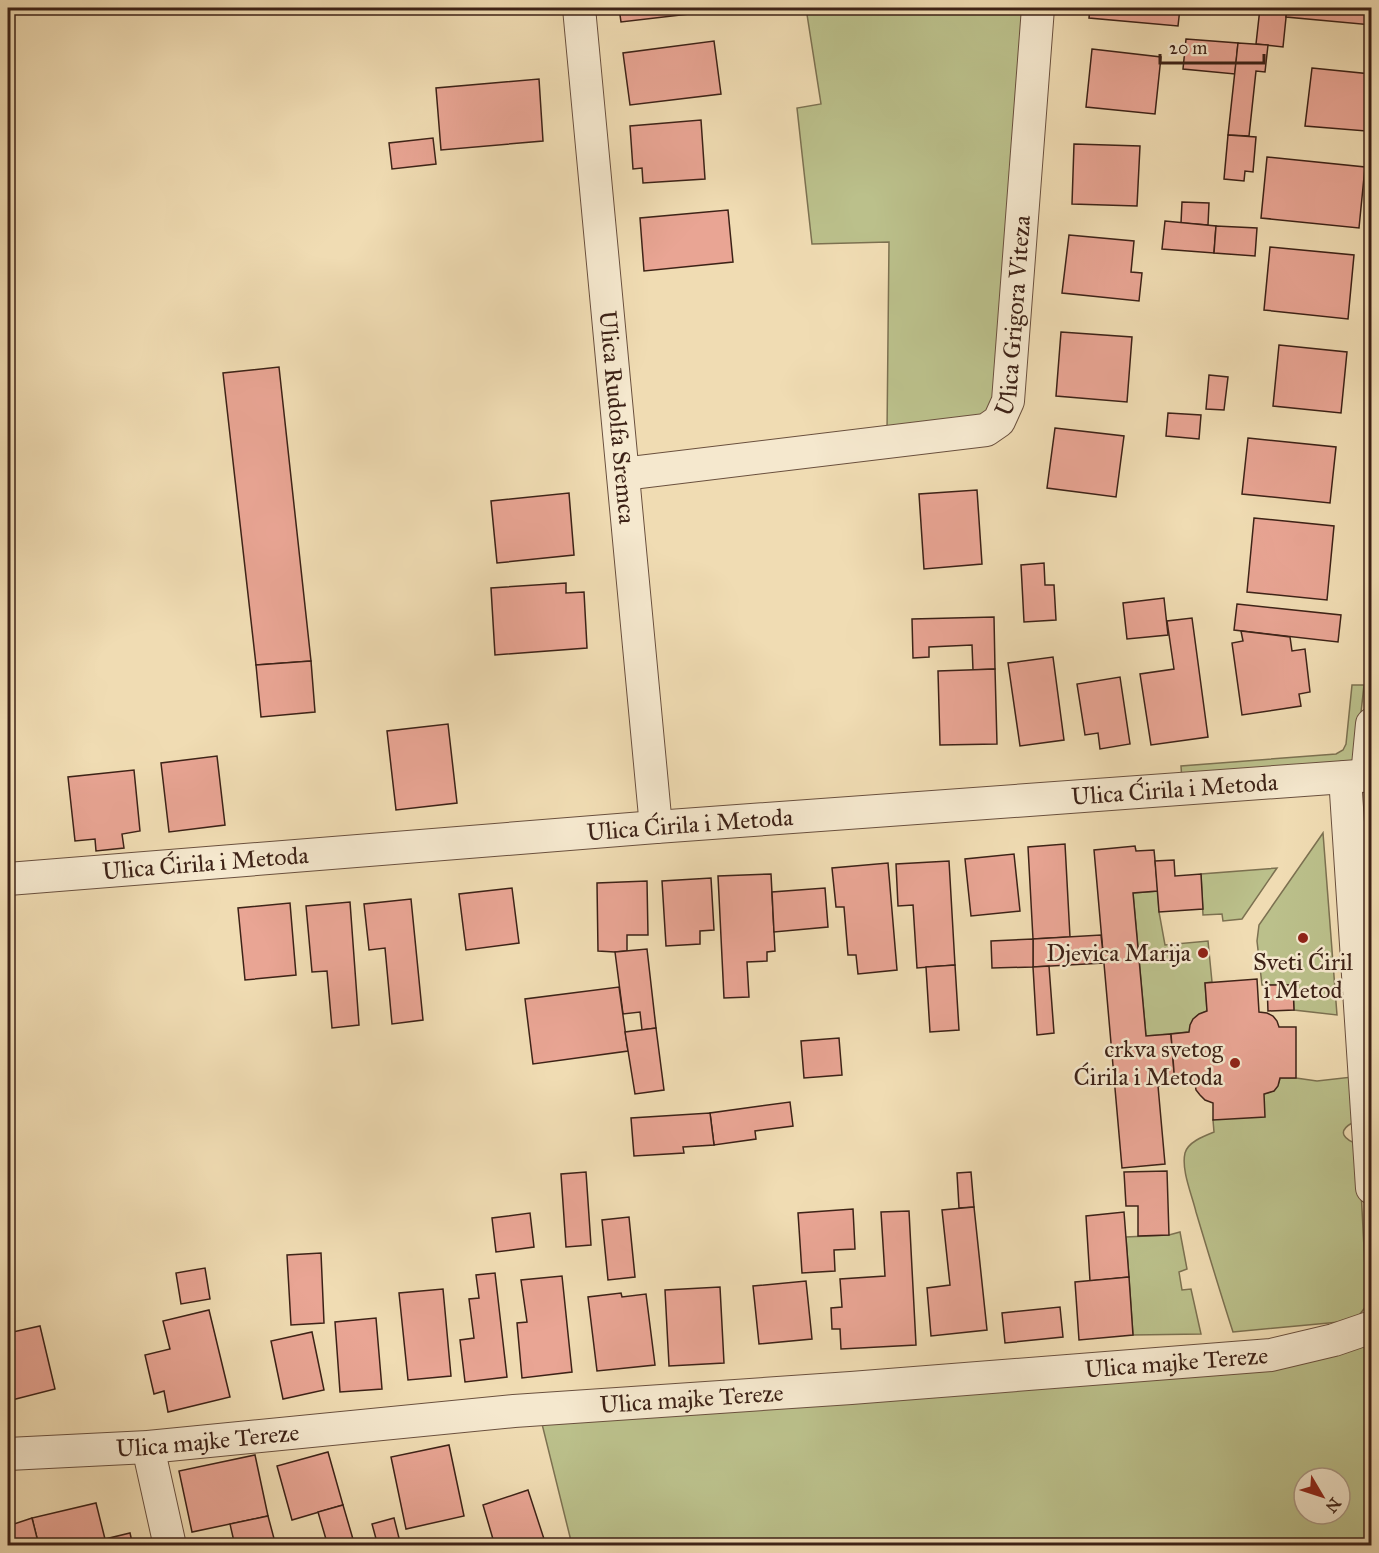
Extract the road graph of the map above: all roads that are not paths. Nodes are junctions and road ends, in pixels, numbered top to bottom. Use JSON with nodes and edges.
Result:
{"nodes":[{"id":1,"x":579,"y":8,"type":"edge"},
{"id":2,"x":1038,"y":8,"type":"edge"},
{"id":3,"x":623,"y":474,"type":"junction"},
{"id":4,"x":1371,"y":724,"type":"edge"},
{"id":5,"x":1361,"y":776,"type":"edge"},
{"id":6,"x":656,"y":828,"type":"junction"},
{"id":7,"x":8,"y":879,"type":"edge"},
{"id":8,"x":1371,"y":1188,"type":"edge"},
{"id":9,"x":1371,"y":1327,"type":"edge"},
{"id":10,"x":148,"y":1447,"type":"junction"},
{"id":11,"x":8,"y":1454,"type":"edge"},
{"id":12,"x":170,"y":1545,"type":"edge"}],
"edges":[{"from":1,"to":3,"type":"street","name":"Ulica Rudolfa Sremca"},
{"from":2,"to":3,"type":"street","name":"Ulica Grigora Viteza"},
{"from":3,"to":6,"type":"street","name":"Ulica Rudolfa Sremca"},
{"from":4,"to":5,"type":"street"},
{"from":5,"to":6,"type":"street","name":"Ulica Ćirila i Metoda"},
{"from":5,"to":8,"type":"street"},
{"from":6,"to":7,"type":"street","name":"Ulica Ćirila i Metoda"},
{"from":9,"to":10,"type":"street","name":"Ulica majke Tereze"},
{"from":10,"to":11,"type":"street","name":"Ulica majke Tereze"},
{"from":10,"to":12,"type":"street"}]}
